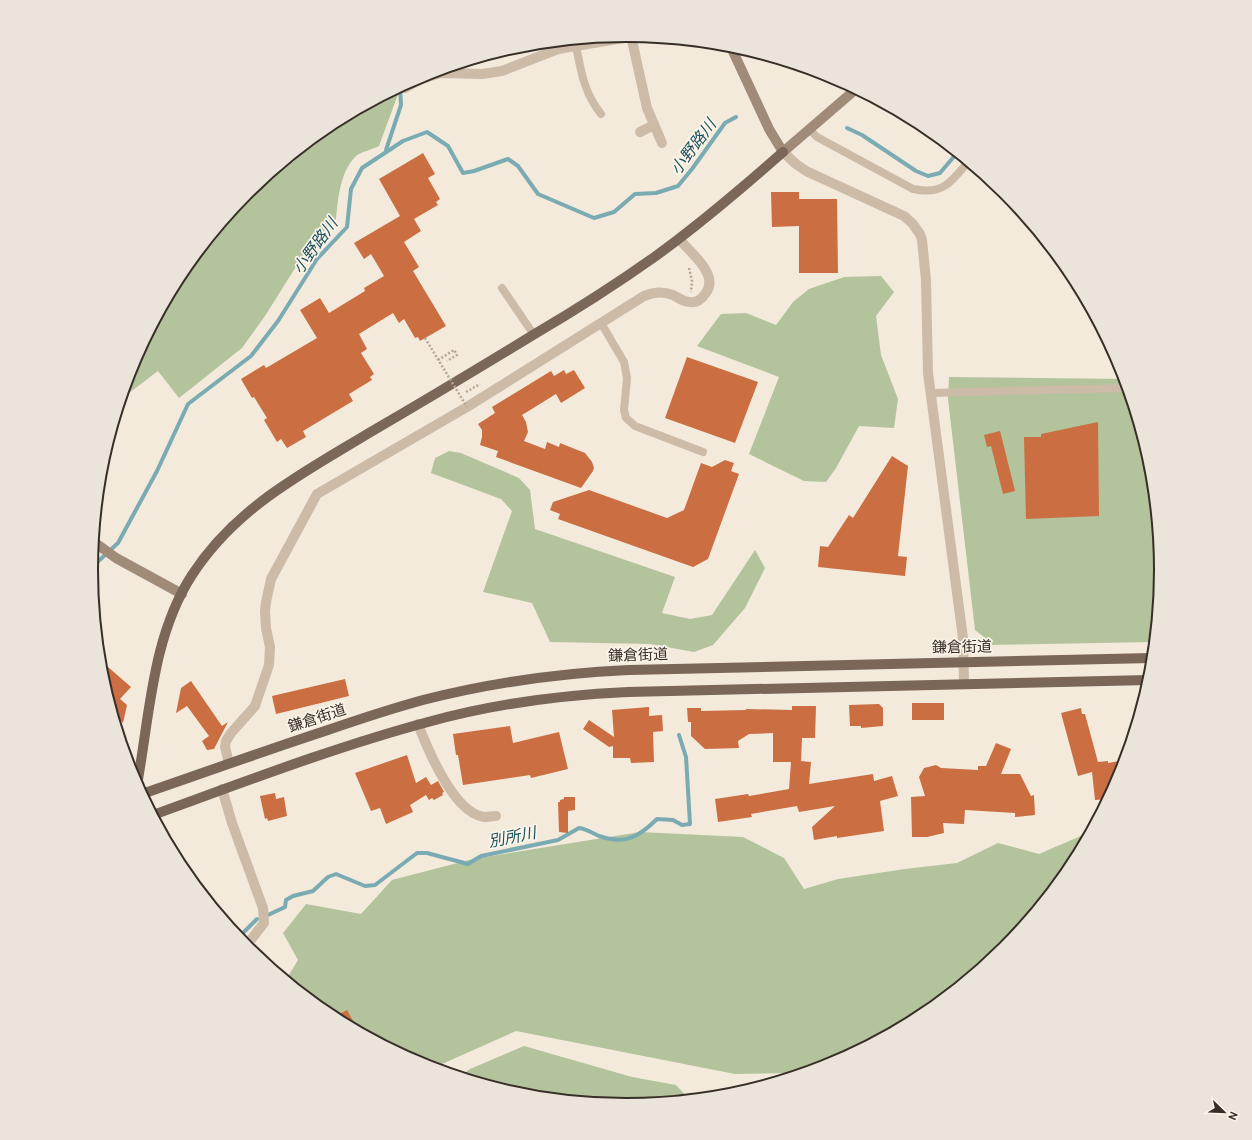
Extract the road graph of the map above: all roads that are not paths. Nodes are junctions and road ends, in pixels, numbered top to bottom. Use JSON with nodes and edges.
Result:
{"nodes":[{"id":1,"x":634,"y":42,"type":"edge"},
{"id":2,"x":594,"y":43,"type":"edge"},
{"id":3,"x":576,"y":46,"type":"junction"},
{"id":4,"x":734,"y":53,"type":"edge"},
{"id":5,"x":448,"y":73,"type":"edge"},
{"id":6,"x":852,"y":92,"type":"edge"},
{"id":7,"x":601,"y":114,"type":"dead end"},
{"id":8,"x":654,"y":125,"type":"junction"},
{"id":9,"x":811,"y":127,"type":"junction"},
{"id":10,"x":640,"y":132,"type":"dead end"},
{"id":11,"x":662,"y":143,"type":"dead end"},
{"id":12,"x":783,"y":152,"type":"junction"},
{"id":13,"x":965,"y":166,"type":"edge"},
{"id":14,"x":679,"y":239,"type":"junction"},
{"id":15,"x":502,"y":288,"type":"dead end"},
{"id":16,"x":601,"y":323,"type":"junction"},
{"id":17,"x":534,"y":335,"type":"junction"},
{"id":18,"x":1122,"y":388,"type":"edge"},
{"id":19,"x":930,"y":393,"type":"junction"},
{"id":20,"x":703,"y":452,"type":"dead end"},
{"id":21,"x":99,"y":546,"type":"edge"},
{"id":22,"x":182,"y":594,"type":"junction"},
{"id":23,"x":1146,"y":658,"type":"edge"},
{"id":24,"x":964,"y":662,"type":"junction"},
{"id":25,"x":1142,"y":680,"type":"edge"},
{"id":26,"x":964,"y":684,"type":"junction"},
{"id":27,"x":418,"y":724,"type":"junction"},
{"id":28,"x":229,"y":763,"type":"junction"},
{"id":29,"x":139,"y":774,"type":"edge"},
{"id":30,"x":222,"y":789,"type":"junction"},
{"id":31,"x":147,"y":792,"type":"edge"},
{"id":32,"x":157,"y":813,"type":"edge"},
{"id":33,"x":496,"y":816,"type":"dead end"},
{"id":34,"x":250,"y":940,"type":"edge"}],
"edges":[{"from":1,"to":8,"type":"street"},
{"from":2,"to":3,"type":"street"},
{"from":3,"to":5,"type":"street"},
{"from":3,"to":7,"type":"lane"},
{"from":4,"to":12,"type":"street"},
{"from":6,"to":9,"type":"street"},
{"from":8,"to":10,"type":"street"},
{"from":8,"to":11,"type":"street"},
{"from":9,"to":12,"type":"street"},
{"from":9,"to":13,"type":"lane"},
{"from":12,"to":14,"type":"main road"},
{"from":12,"to":19,"type":"street"},
{"from":14,"to":16,"type":"street"},
{"from":14,"to":17,"type":"main road"},
{"from":15,"to":17,"type":"lane"},
{"from":16,"to":20,"type":"lane"},
{"from":16,"to":28,"type":"street"},
{"from":17,"to":22,"type":"main road"},
{"from":18,"to":19,"type":"lane"},
{"from":19,"to":24,"type":"street"},
{"from":21,"to":22,"type":"street"},
{"from":22,"to":29,"type":"main road"},
{"from":23,"to":24,"type":"main road","name":"鎌倉街道"},
{"from":24,"to":26,"type":"street"},
{"from":24,"to":28,"type":"main road","name":"鎌倉街道"},
{"from":25,"to":26,"type":"main road"},
{"from":26,"to":27,"type":"main road"},
{"from":27,"to":30,"type":"main road"},
{"from":27,"to":33,"type":"street"},
{"from":28,"to":31,"type":"main road","name":"鎌倉街道"},
{"from":30,"to":32,"type":"main road"},
{"from":30,"to":34,"type":"street"}]}
